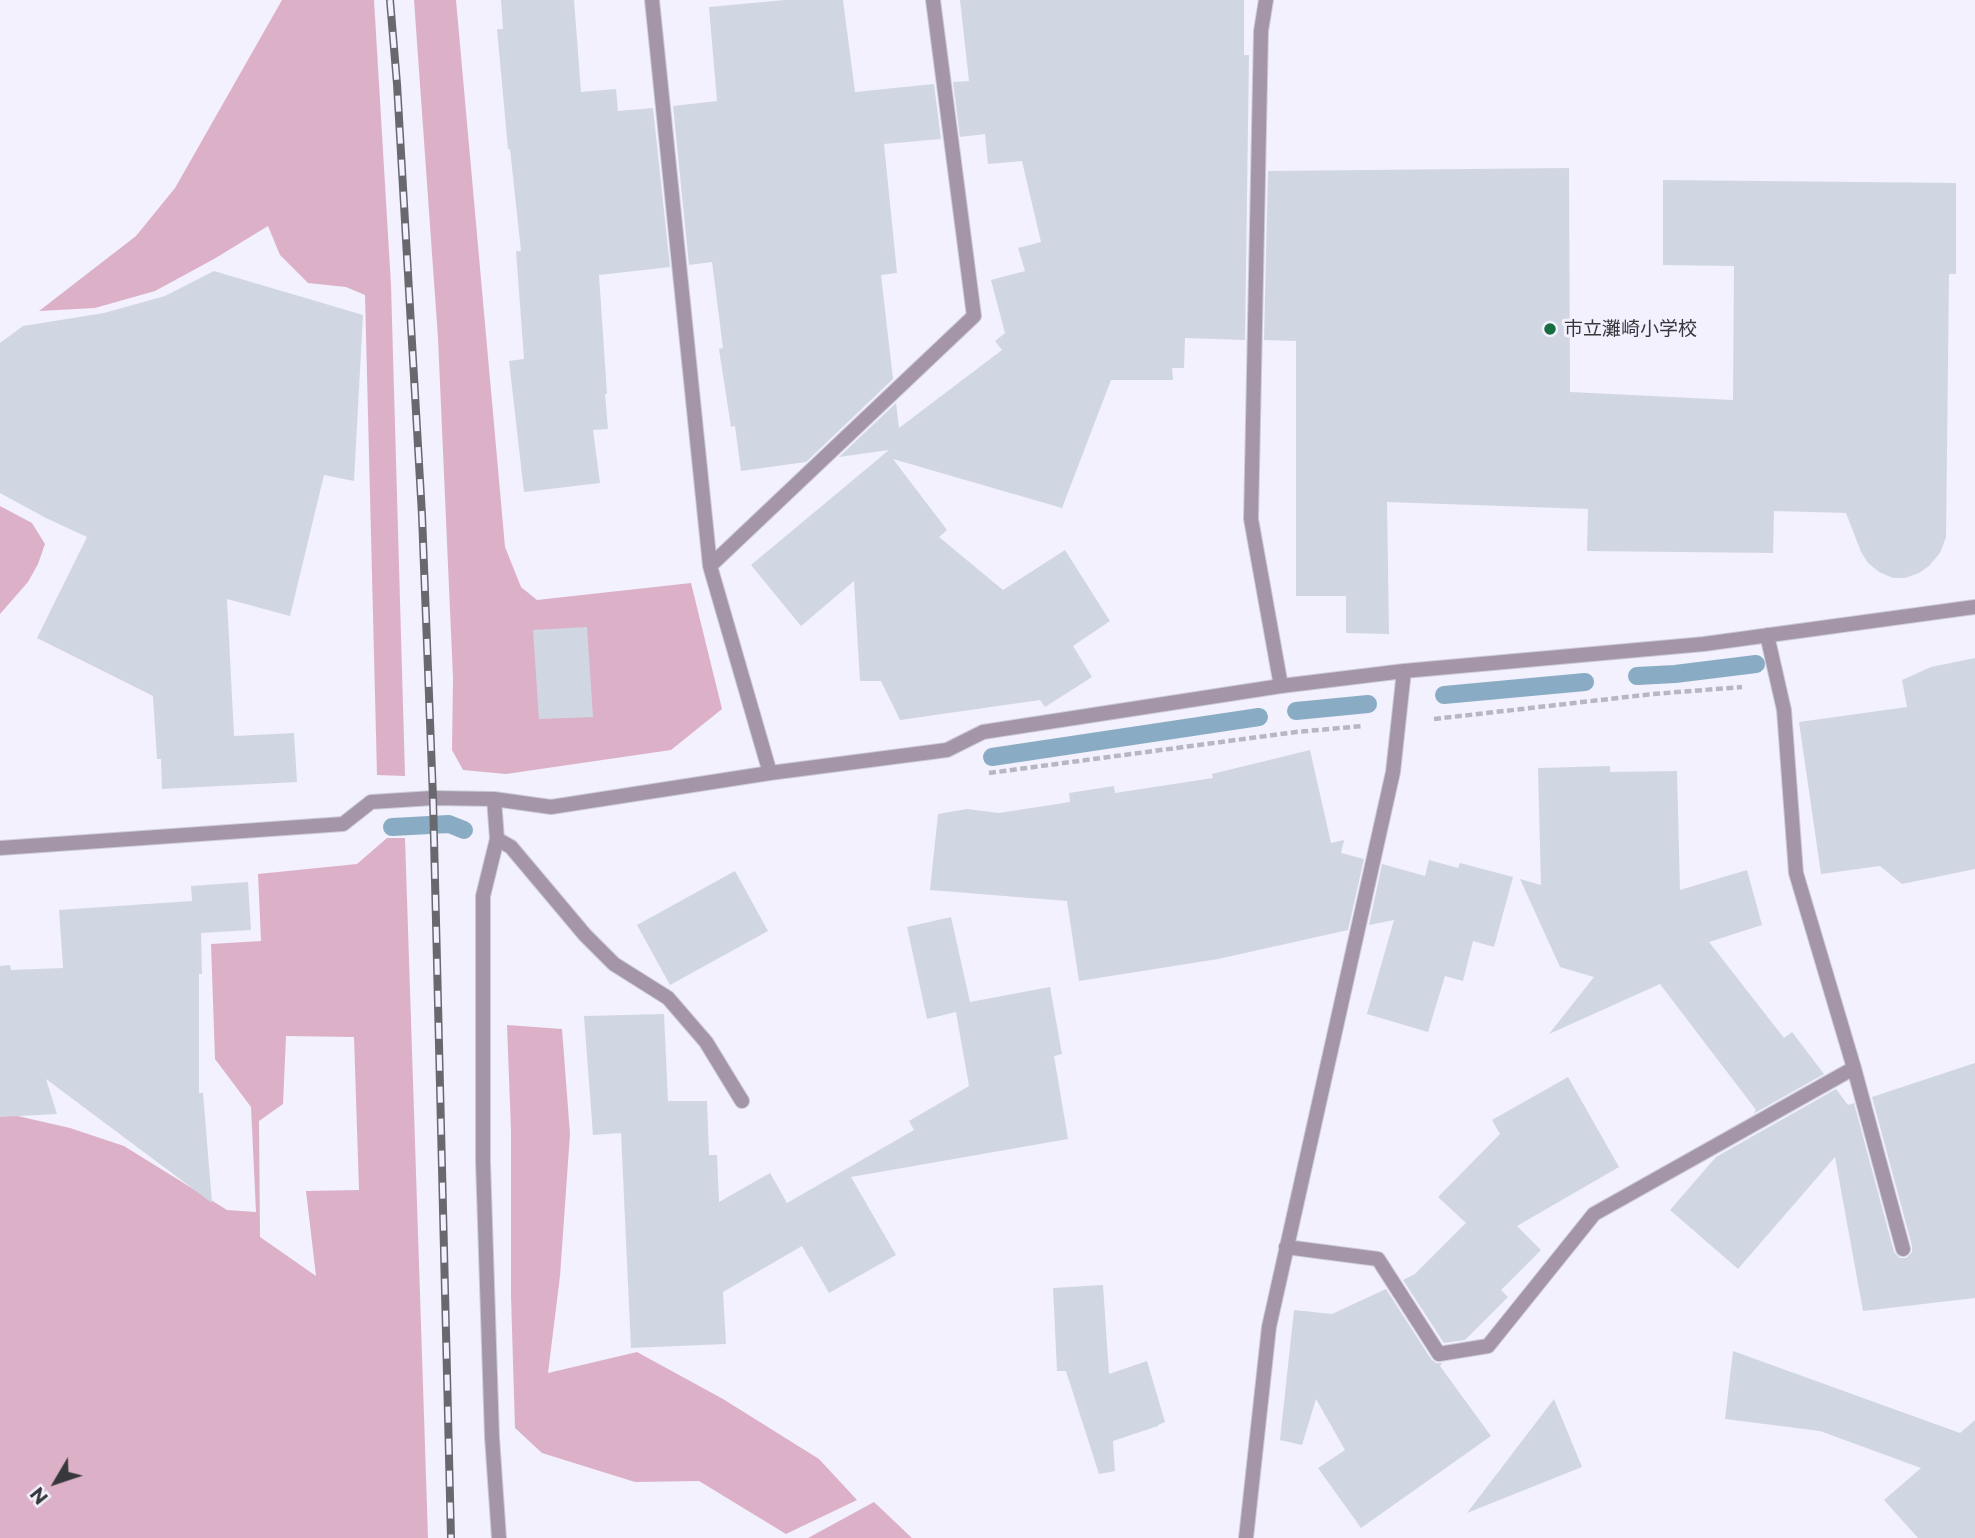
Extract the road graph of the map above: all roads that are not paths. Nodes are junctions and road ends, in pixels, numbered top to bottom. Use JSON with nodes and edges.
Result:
{"nodes":[{"id":1,"x":652,"y":0,"type":"edge"},
{"id":2,"x":933,"y":0,"type":"edge"},
{"id":3,"x":1266,"y":0,"type":"edge"},
{"id":4,"x":710,"y":566,"type":"junction"},
{"id":5,"x":1975,"y":607,"type":"edge"},
{"id":6,"x":1767,"y":635,"type":"junction"},
{"id":7,"x":1404,"y":671,"type":"junction"},
{"id":8,"x":1282,"y":686,"type":"junction"},
{"id":9,"x":770,"y":773,"type":"junction"},
{"id":10,"x":494,"y":800,"type":"junction"},
{"id":11,"x":497,"y":839,"type":"junction"},
{"id":12,"x":0,"y":848,"type":"edge"},
{"id":13,"x":1854,"y":1068,"type":"junction"},
{"id":14,"x":741,"y":1101,"type":"dead end"},
{"id":15,"x":1286,"y":1247,"type":"junction"},
{"id":16,"x":1903,"y":1249,"type":"dead end"},
{"id":17,"x":499,"y":1538,"type":"edge"},
{"id":18,"x":1246,"y":1538,"type":"edge"}],
"edges":[{"from":1,"to":4,"type":"street"},
{"from":2,"to":4,"type":"street"},
{"from":3,"to":8,"type":"street"},
{"from":4,"to":9,"type":"street"},
{"from":5,"to":6,"type":"street"},
{"from":6,"to":7,"type":"street"},
{"from":6,"to":13,"type":"street"},
{"from":7,"to":8,"type":"street"},
{"from":7,"to":15,"type":"street"},
{"from":8,"to":9,"type":"street"},
{"from":9,"to":10,"type":"street"},
{"from":10,"to":11,"type":"street"},
{"from":10,"to":12,"type":"street"},
{"from":11,"to":14,"type":"street"},
{"from":11,"to":17,"type":"street"},
{"from":13,"to":15,"type":"street"},
{"from":13,"to":16,"type":"street"},
{"from":15,"to":18,"type":"street"}]}
